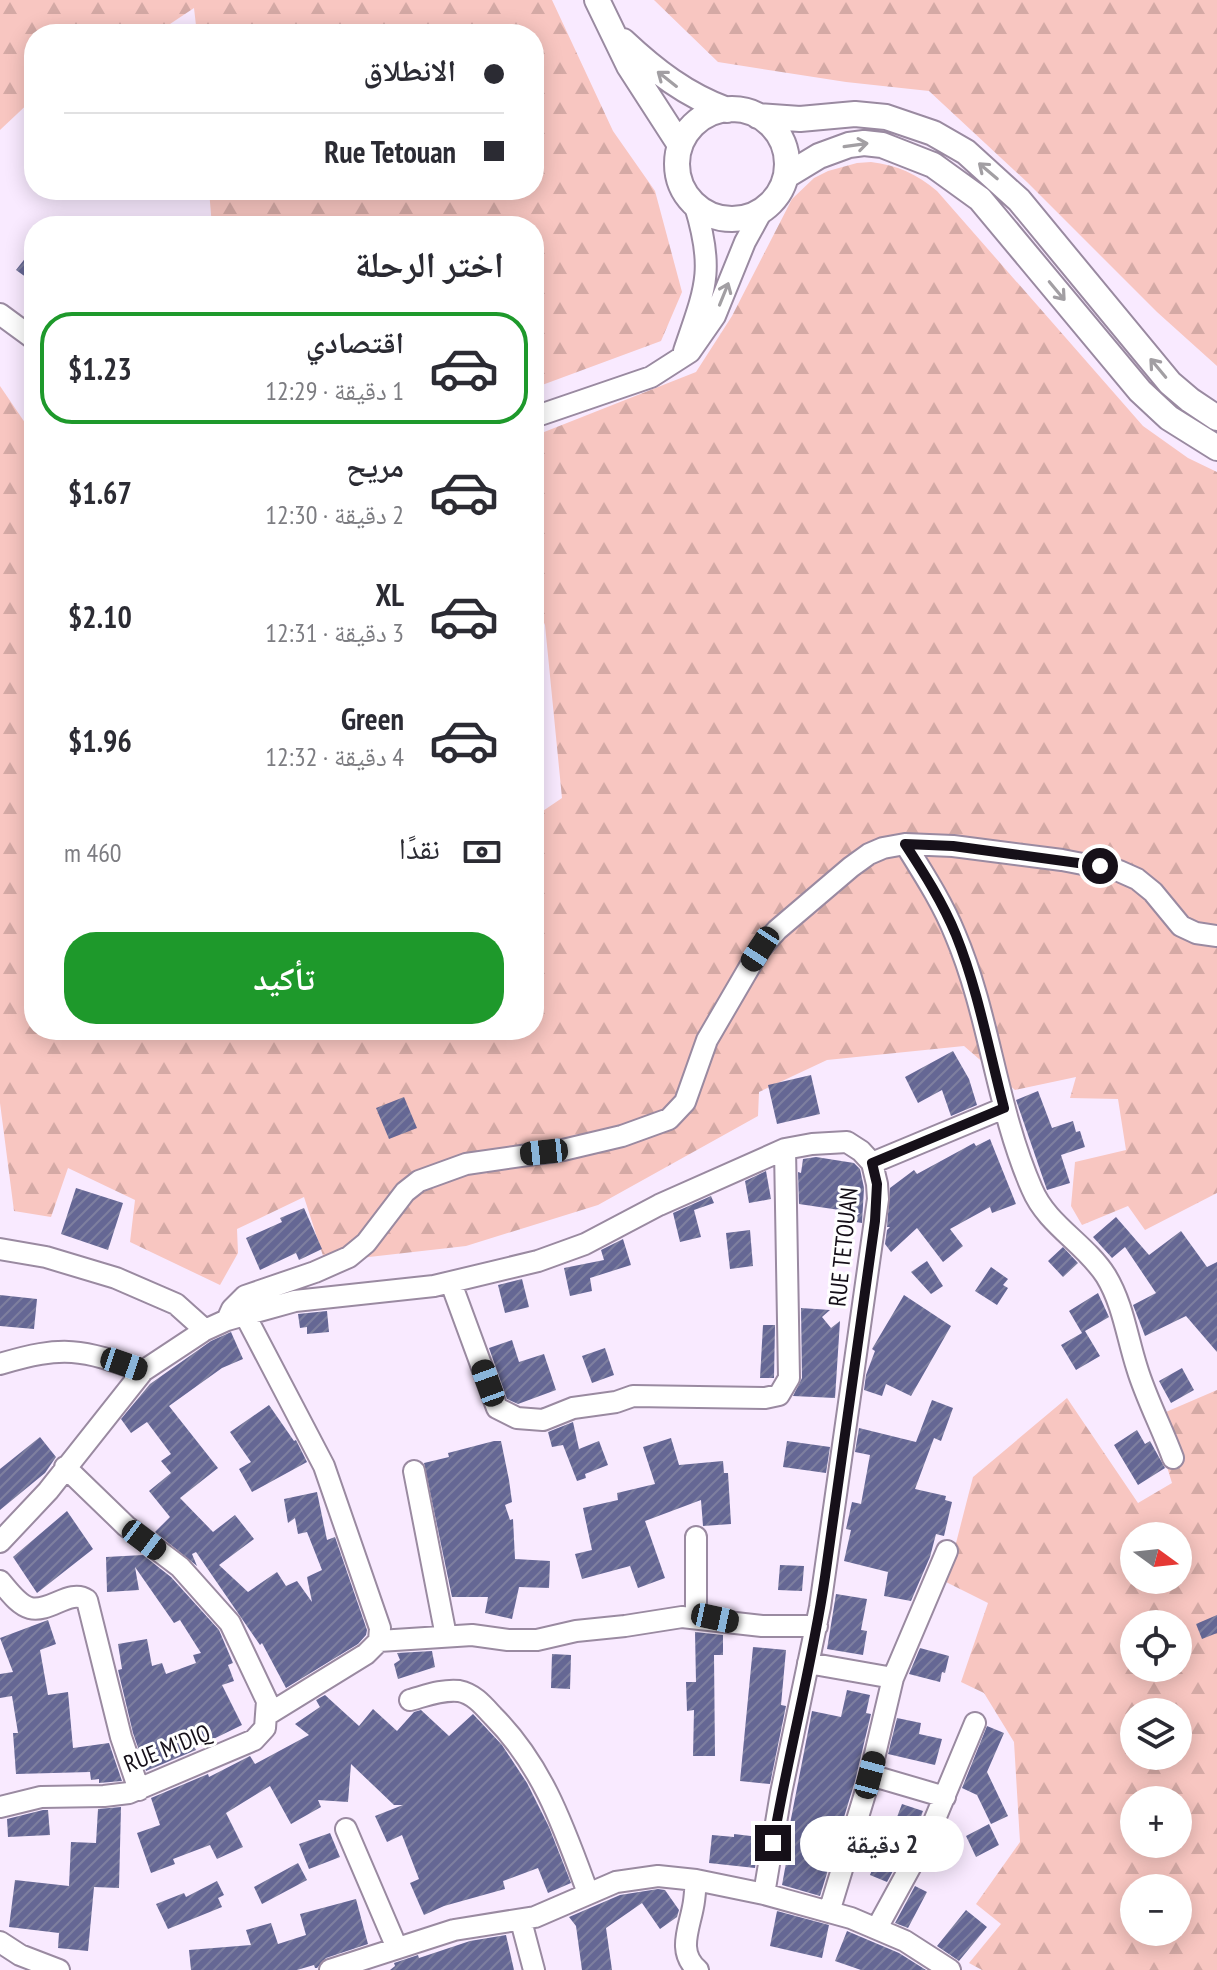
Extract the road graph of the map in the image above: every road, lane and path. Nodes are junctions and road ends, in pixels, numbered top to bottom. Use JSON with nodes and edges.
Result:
{"nodes":[{"id":1,"x":597,"y":0,"type":"edge"},
{"id":2,"x":615,"y":34,"type":"junction"},
{"id":3,"x":727,"y":110,"type":"junction"},
{"id":4,"x":758,"y":116,"type":"junction"},
{"id":5,"x":680,"y":145,"type":"junction"},
{"id":6,"x":786,"y":176,"type":"junction"},
{"id":7,"x":695,"y":206,"type":"junction"},
{"id":8,"x":762,"y":211,"type":"junction"},
{"id":9,"x":0,"y":314,"type":"edge"},
{"id":10,"x":24,"y":332,"type":"edge"},
{"id":11,"x":682,"y":358,"type":"junction"},
{"id":12,"x":544,"y":414,"type":"edge"},
{"id":13,"x":1217,"y":418,"type":"edge"},
{"id":14,"x":1217,"y":448,"type":"edge"},
{"id":15,"x":905,"y":844,"type":"junction"},
{"id":16,"x":1217,"y":936,"type":"edge"},
{"id":17,"x":1004,"y":1108,"type":"junction"},
{"id":18,"x":785,"y":1149,"type":"junction"},
{"id":19,"x":872,"y":1163,"type":"junction"},
{"id":20,"x":0,"y":1249,"type":"edge"},
{"id":21,"x":451,"y":1283,"type":"junction"},
{"id":22,"x":236,"y":1317,"type":"junction"},
{"id":23,"x":205,"y":1330,"type":"junction"},
{"id":24,"x":0,"y":1364,"type":"edge"},
{"id":25,"x":143,"y":1371,"type":"junction"},
{"id":26,"x":1173,"y":1458,"type":"dead end"},
{"id":27,"x":65,"y":1467,"type":"junction"},
{"id":28,"x":414,"y":1471,"type":"dead end"},
{"id":29,"x":696,"y":1537,"type":"dead end"},
{"id":30,"x":0,"y":1542,"type":"edge"},
{"id":31,"x":947,"y":1551,"type":"dead end"},
{"id":32,"x":0,"y":1581,"type":"edge"},
{"id":33,"x":696,"y":1616,"type":"junction"},
{"id":34,"x":817,"y":1626,"type":"junction"},
{"id":35,"x":446,"y":1636,"type":"junction"},
{"id":36,"x":379,"y":1641,"type":"junction"},
{"id":37,"x":808,"y":1663,"type":"junction"},
{"id":38,"x":893,"y":1678,"type":"junction"},
{"id":39,"x":410,"y":1700,"type":"dead end"},
{"id":40,"x":266,"y":1705,"type":"junction"},
{"id":41,"x":975,"y":1723,"type":"dead end"},
{"id":42,"x":870,"y":1775,"type":"junction"},
{"id":43,"x":139,"y":1790,"type":"junction"},
{"id":44,"x":945,"y":1797,"type":"junction"},
{"id":45,"x":0,"y":1807,"type":"edge"},
{"id":46,"x":346,"y":1829,"type":"dead end"},
{"id":47,"x":696,"y":1880,"type":"junction"},
{"id":48,"x":588,"y":1893,"type":"junction"},
{"id":49,"x":764,"y":1894,"type":"junction"},
{"id":50,"x":829,"y":1912,"type":"junction"},
{"id":51,"x":521,"y":1921,"type":"junction"},
{"id":52,"x":877,"y":1928,"type":"junction"},
{"id":53,"x":0,"y":1942,"type":"edge"},
{"id":54,"x":397,"y":1948,"type":"junction"},
{"id":55,"x":59,"y":1970,"type":"edge"},
{"id":56,"x":330,"y":1970,"type":"edge"},
{"id":57,"x":534,"y":1970,"type":"edge"},
{"id":58,"x":698,"y":1970,"type":"edge"},
{"id":59,"x":950,"y":1970,"type":"edge"}],
"edges":[{"from":1,"to":2,"type":"main road"},
{"from":3,"to":2,"type":"main road","one_way":true},
{"from":2,"to":5,"type":"main road"},
{"from":3,"to":4,"type":"main road"},
{"from":3,"to":5,"type":"main road"},
{"from":4,"to":6,"type":"main road"},
{"from":13,"to":4,"type":"main road","one_way":true},
{"from":5,"to":7,"type":"main road"},
{"from":6,"to":8,"type":"main road"},
{"from":6,"to":14,"type":"main road","one_way":true},
{"from":7,"to":8,"type":"main road"},
{"from":7,"to":11,"type":"street"},
{"from":11,"to":8,"type":"street","one_way":true},
{"from":9,"to":10,"type":"street"},
{"from":11,"to":12,"type":"street"},
{"from":15,"to":16,"type":"street"},
{"from":15,"to":17,"type":"street"},
{"from":15,"to":22,"type":"street"},
{"from":17,"to":19,"type":"street"},
{"from":17,"to":26,"type":"street"},
{"from":18,"to":19,"type":"street","name":"RUE TETOUAN"},
{"from":18,"to":21,"type":"street","name":"RUE TETOUAN"},
{"from":18,"to":21,"type":"street"},
{"from":19,"to":34,"type":"street","name":"RUE TETOUAN"},
{"from":20,"to":23,"type":"street"},
{"from":21,"to":22,"type":"street","name":"RUE TETOUAN"},
{"from":22,"to":23,"type":"street","name":"RUE TETOUAN"},
{"from":22,"to":36,"type":"street"},
{"from":23,"to":25,"type":"street","name":"RUE TETOUAN"},
{"from":24,"to":25,"type":"street"},
{"from":25,"to":27,"type":"street","name":"RUE TETOUAN"},
{"from":27,"to":30,"type":"street","name":"RUE TETOUAN"},
{"from":27,"to":40,"type":"street"},
{"from":28,"to":35,"type":"street"},
{"from":29,"to":33,"type":"street"},
{"from":31,"to":38,"type":"street"},
{"from":32,"to":43,"type":"street"},
{"from":33,"to":34,"type":"street"},
{"from":33,"to":35,"type":"street"},
{"from":34,"to":37,"type":"street","name":"RUE TETOUAN"},
{"from":35,"to":36,"type":"street"},
{"from":36,"to":40,"type":"street"},
{"from":37,"to":38,"type":"street"},
{"from":37,"to":49,"type":"street","name":"RUE TETOUAN"},
{"from":38,"to":42,"type":"street"},
{"from":39,"to":48,"type":"street"},
{"from":40,"to":43,"type":"street","name":"RUE M'DIQ"},
{"from":41,"to":44,"type":"street"},
{"from":42,"to":44,"type":"street"},
{"from":42,"to":50,"type":"street"},
{"from":43,"to":45,"type":"street","name":"RUE M'DIQ"},
{"from":44,"to":52,"type":"street"},
{"from":46,"to":54,"type":"street"},
{"from":47,"to":48,"type":"street"},
{"from":47,"to":49,"type":"street"},
{"from":47,"to":58,"type":"street"},
{"from":48,"to":51,"type":"street"},
{"from":49,"to":50,"type":"street"},
{"from":50,"to":52,"type":"street"},
{"from":51,"to":54,"type":"street"},
{"from":51,"to":57,"type":"street"},
{"from":52,"to":59,"type":"street"},
{"from":53,"to":55,"type":"street"},
{"from":54,"to":56,"type":"street"}]}
